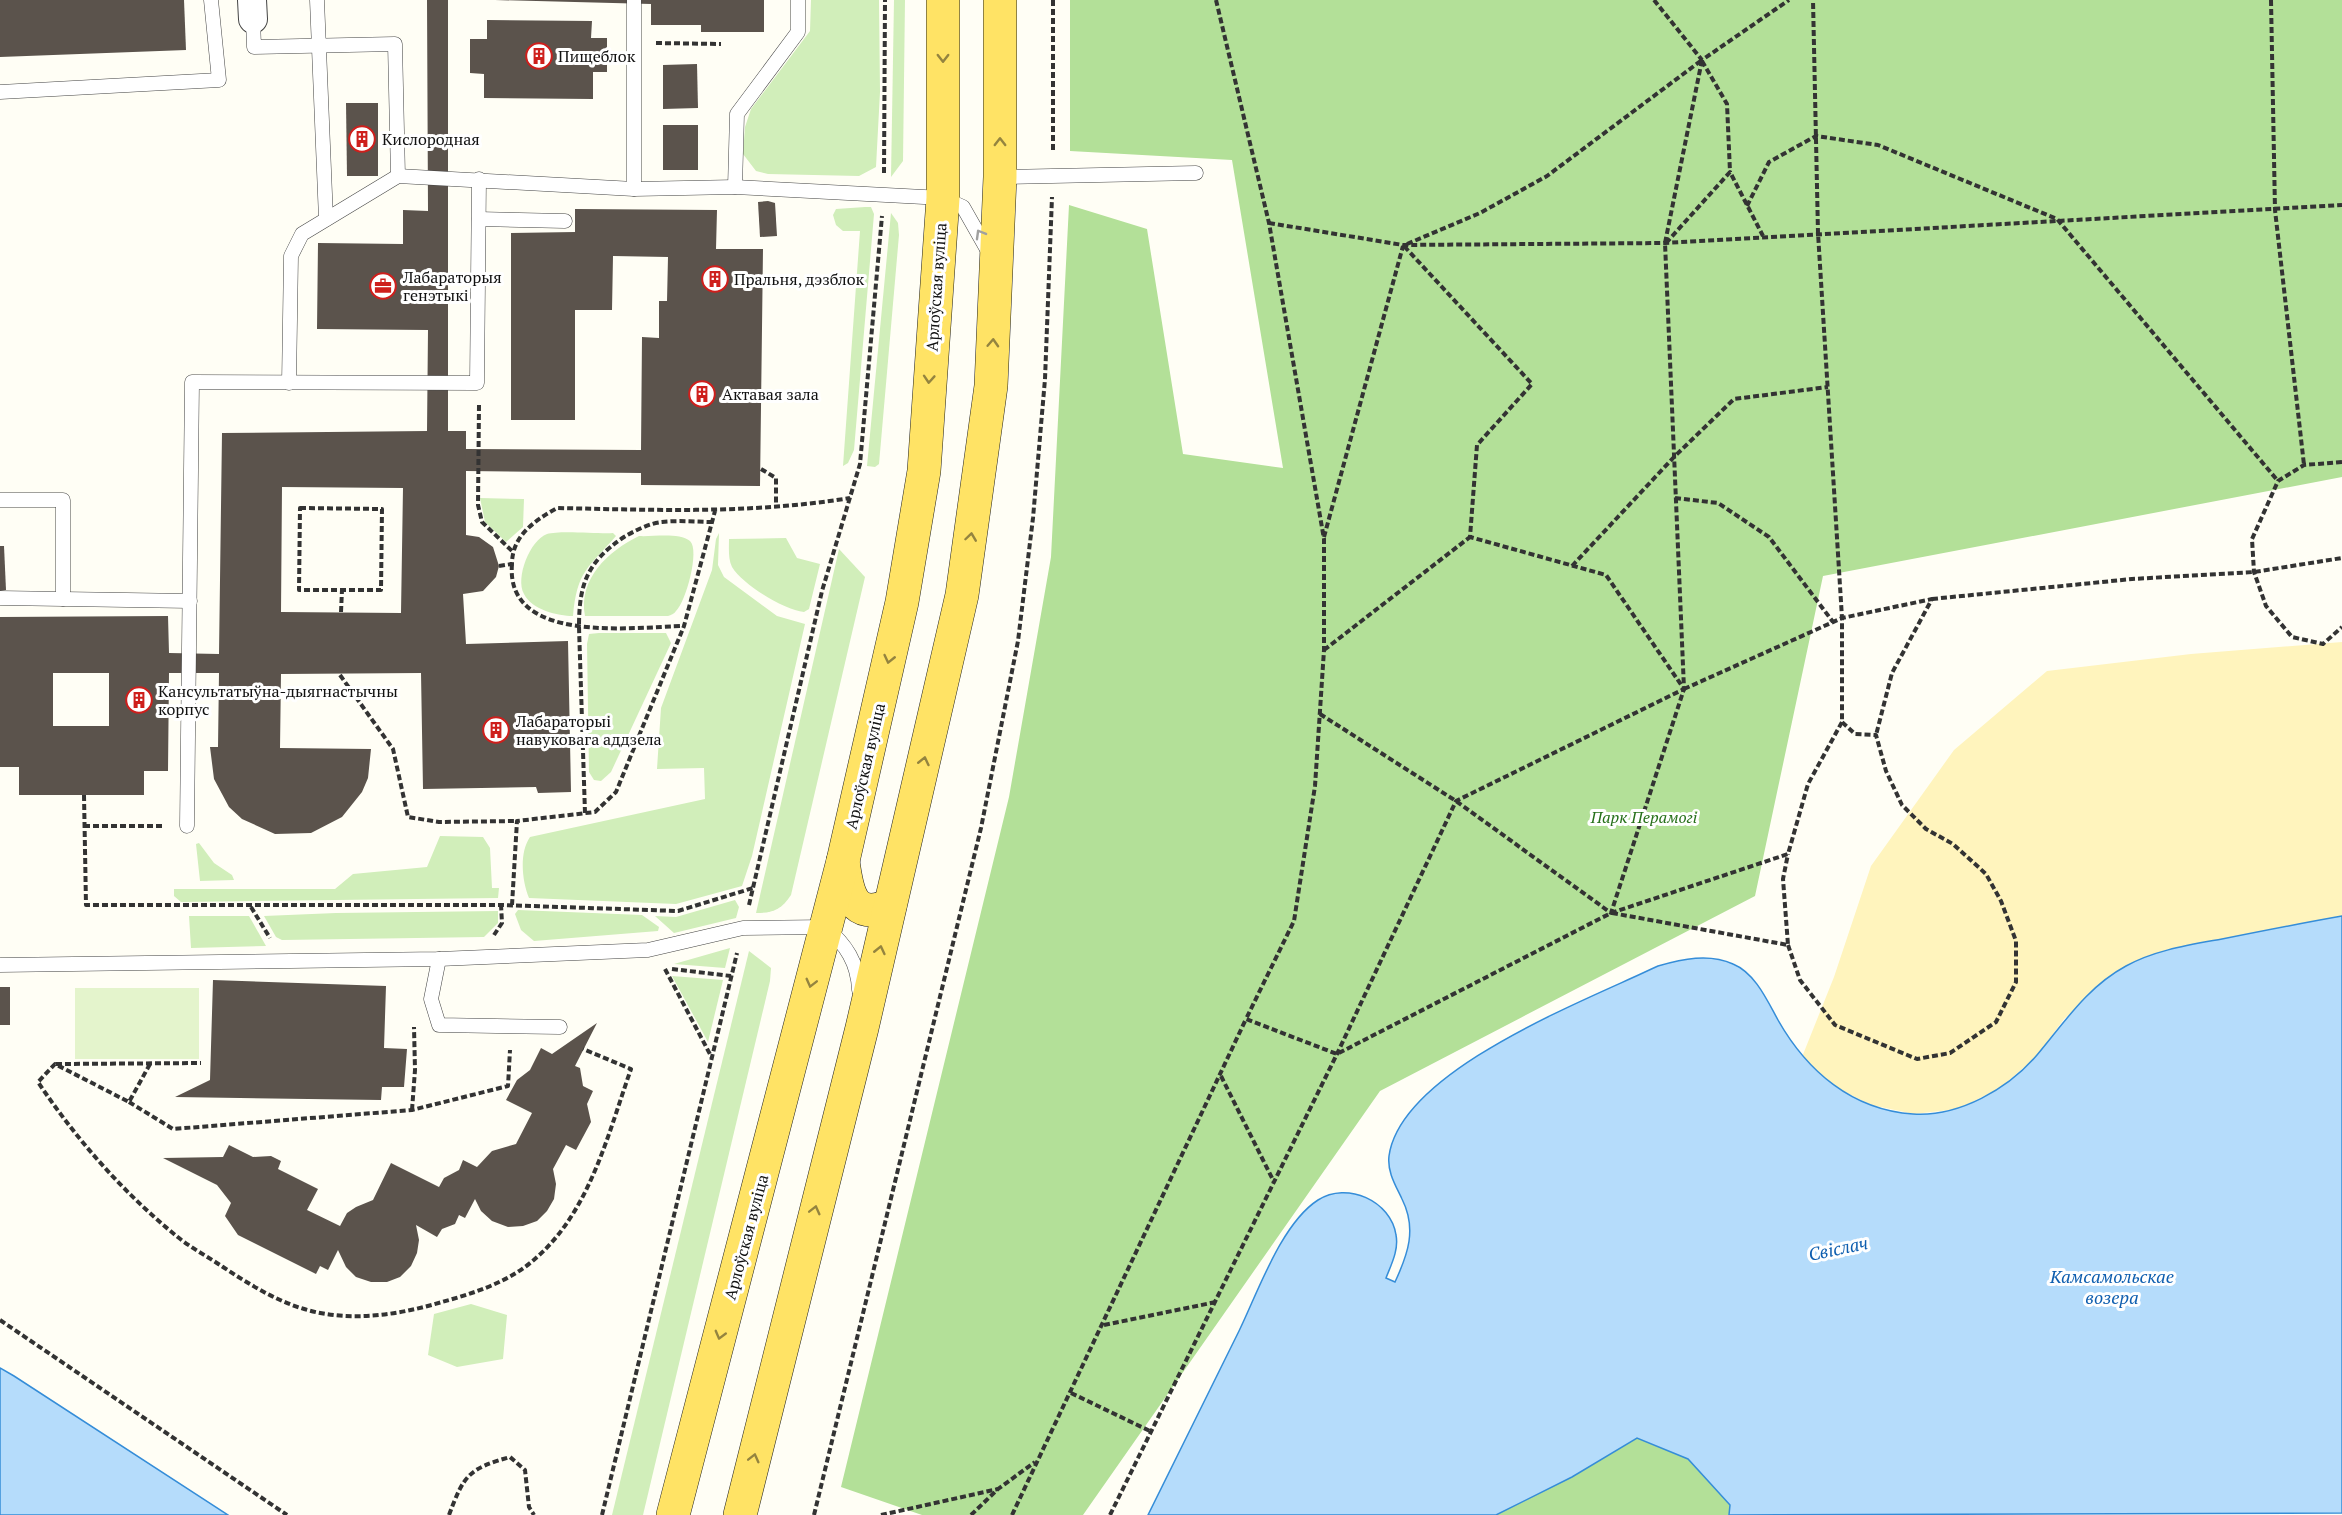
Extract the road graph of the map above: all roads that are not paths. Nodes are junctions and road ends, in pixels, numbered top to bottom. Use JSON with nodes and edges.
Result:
{"nodes":[{"id":1,"x":210,"y":0,"type":"edge"},
{"id":2,"x":317,"y":0,"type":"edge"},
{"id":3,"x":634,"y":0,"type":"edge"},
{"id":4,"x":798,"y":0,"type":"edge"},
{"id":5,"x":943,"y":0,"type":"edge"},
{"id":6,"x":1000,"y":0,"type":"edge"},
{"id":7,"x":253,"y":9,"type":"edge"},
{"id":8,"x":318,"y":46,"type":"junction"},
{"id":9,"x":0,"y":92,"type":"edge"},
{"id":10,"x":1196,"y":173,"type":"dead end"},
{"id":11,"x":398,"y":176,"type":"junction"},
{"id":12,"x":1000,"y":177,"type":"junction"},
{"id":13,"x":480,"y":179,"type":"junction"},
{"id":14,"x":735,"y":187,"type":"junction"},
{"id":15,"x":634,"y":189,"type":"junction"},
{"id":16,"x":943,"y":198,"type":"junction"},
{"id":17,"x":326,"y":219,"type":"junction"},
{"id":18,"x":479,"y":219,"type":"junction"},
{"id":19,"x":565,"y":221,"type":"dead end"},
{"id":20,"x":996,"y":284,"type":"junction"},
{"id":21,"x":289,"y":383,"type":"junction"},
{"id":22,"x":0,"y":500,"type":"edge"},
{"id":23,"x":0,"y":598,"type":"edge"},
{"id":24,"x":63,"y":599,"type":"junction"},
{"id":25,"x":190,"y":601,"type":"junction"},
{"id":26,"x":187,"y":826,"type":"road end"},
{"id":27,"x":843,"y":861,"type":"junction"},
{"id":28,"x":890,"y":905,"type":"junction"},
{"id":29,"x":825,"y":927,"type":"junction"},
{"id":30,"x":439,"y":959,"type":"junction"},
{"id":31,"x":0,"y":965,"type":"edge"},
{"id":32,"x":560,"y":1027,"type":"dead end"},
{"id":33,"x":862,"y":1028,"type":"junction"},
{"id":34,"x":673,"y":1515,"type":"edge"},
{"id":35,"x":740,"y":1515,"type":"edge"}],
"edges":[{"from":1,"to":9,"type":"lane"},
{"from":2,"to":8,"type":"lane"},
{"from":3,"to":15,"type":"lane"},
{"from":4,"to":14,"type":"lane"},
{"from":5,"to":16,"type":"main road","name":"Арлоўская вуліца","one_way":true},
{"from":12,"to":6,"type":"main road","one_way":true},
{"from":7,"to":8,"type":"lane"},
{"from":8,"to":11,"type":"lane"},
{"from":8,"to":17,"type":"lane"},
{"from":10,"to":12,"type":"lane"},
{"from":11,"to":13,"type":"lane"},
{"from":11,"to":17,"type":"lane"},
{"from":12,"to":20,"type":"main road"},
{"from":13,"to":15,"type":"lane"},
{"from":13,"to":18,"type":"lane"},
{"from":14,"to":15,"type":"lane"},
{"from":14,"to":16,"type":"lane"},
{"from":20,"to":16,"type":"lane","one_way":true},
{"from":16,"to":27,"type":"main road","name":"Арлоўская вуліца","one_way":true},
{"from":17,"to":21,"type":"lane"},
{"from":18,"to":19,"type":"lane"},
{"from":18,"to":21,"type":"lane"},
{"from":28,"to":20,"type":"main road","one_way":true},
{"from":21,"to":25,"type":"lane"},
{"from":22,"to":24,"type":"lane"},
{"from":23,"to":24,"type":"lane"},
{"from":24,"to":25,"type":"lane"},
{"from":25,"to":26,"type":"lane"},
{"from":27,"to":28,"type":"main road"},
{"from":27,"to":29,"type":"main road","name":"Арлоўская вуліца"},
{"from":33,"to":28,"type":"main road","one_way":true},
{"from":29,"to":30,"type":"lane"},
{"from":29,"to":33,"type":"lane"},
{"from":29,"to":34,"type":"main road","name":"Арлоўская вуліца","one_way":true},
{"from":30,"to":31,"type":"lane"},
{"from":30,"to":32,"type":"lane"},
{"from":35,"to":33,"type":"main road","one_way":true}]}
